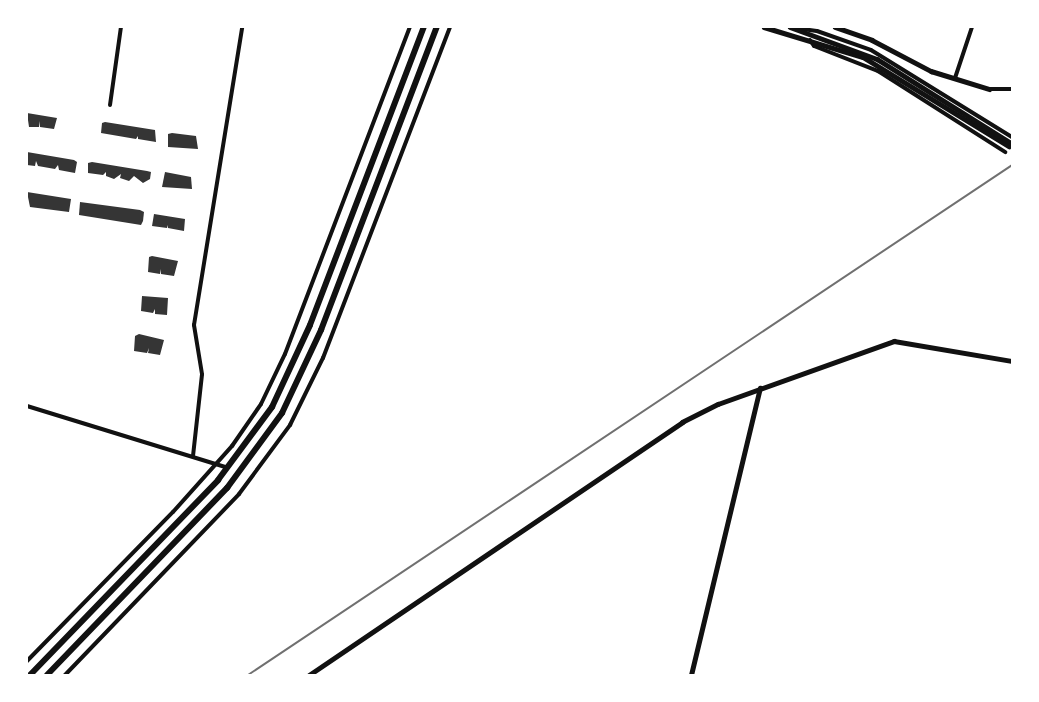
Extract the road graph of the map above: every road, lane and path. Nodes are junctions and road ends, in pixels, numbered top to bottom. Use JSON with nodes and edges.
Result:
{"nodes":[{"id":1,"x":121,"y":27,"type":"edge"},
{"id":2,"x":242,"y":27,"type":"edge"},
{"id":3,"x":410,"y":27,"type":"edge"},
{"id":4,"x":424,"y":27,"type":"edge"},
{"id":5,"x":437,"y":27,"type":"edge"},
{"id":6,"x":450,"y":27,"type":"edge"},
{"id":7,"x":764,"y":27,"type":"edge"},
{"id":8,"x":790,"y":27,"type":"edge"},
{"id":9,"x":835,"y":27,"type":"edge"},
{"id":10,"x":972,"y":27,"type":"edge"},
{"id":11,"x":810,"y":40,"type":"junction"},
{"id":12,"x":955,"y":78,"type":"junction"},
{"id":13,"x":1012,"y":89,"type":"edge"},
{"id":14,"x":110,"y":105,"type":"dead end"},
{"id":15,"x":1011,"y":142,"type":"edge"},
{"id":16,"x":1005,"y":152,"type":"dead end"},
{"id":17,"x":1012,"y":361,"type":"edge"},
{"id":18,"x":760,"y":388,"type":"junction"},
{"id":19,"x":27,"y":406,"type":"edge"},
{"id":20,"x":193,"y":456,"type":"junction"},
{"id":21,"x":216,"y":464,"type":"junction"},
{"id":22,"x":228,"y":468,"type":"junction"},
{"id":23,"x":27,"y":662,"type":"edge"},
{"id":24,"x":30,"y":675,"type":"edge"},
{"id":25,"x":47,"y":675,"type":"edge"},
{"id":26,"x":65,"y":675,"type":"edge"},
{"id":27,"x":309,"y":675,"type":"edge"},
{"id":28,"x":691,"y":675,"type":"edge"}],
"edges":[{"from":1,"to":14,"type":"street"},
{"from":2,"to":20,"type":"street"},
{"from":3,"to":21,"type":"street"},
{"from":4,"to":22,"type":"highway"},
{"from":5,"to":25,"type":"highway"},
{"from":6,"to":26,"type":"street"},
{"from":7,"to":11,"type":"street"},
{"from":8,"to":15,"type":"street"},
{"from":9,"to":12,"type":"street"},
{"from":10,"to":12,"type":"street"},
{"from":11,"to":15,"type":"street"},
{"from":11,"to":16,"type":"street"},
{"from":12,"to":13,"type":"street"},
{"from":17,"to":18,"type":"street"},
{"from":18,"to":27,"type":"street"},
{"from":18,"to":28,"type":"street"},
{"from":19,"to":20,"type":"street"},
{"from":20,"to":21,"type":"street"},
{"from":21,"to":22,"type":"street"},
{"from":21,"to":23,"type":"street"},
{"from":22,"to":24,"type":"highway"}]}
